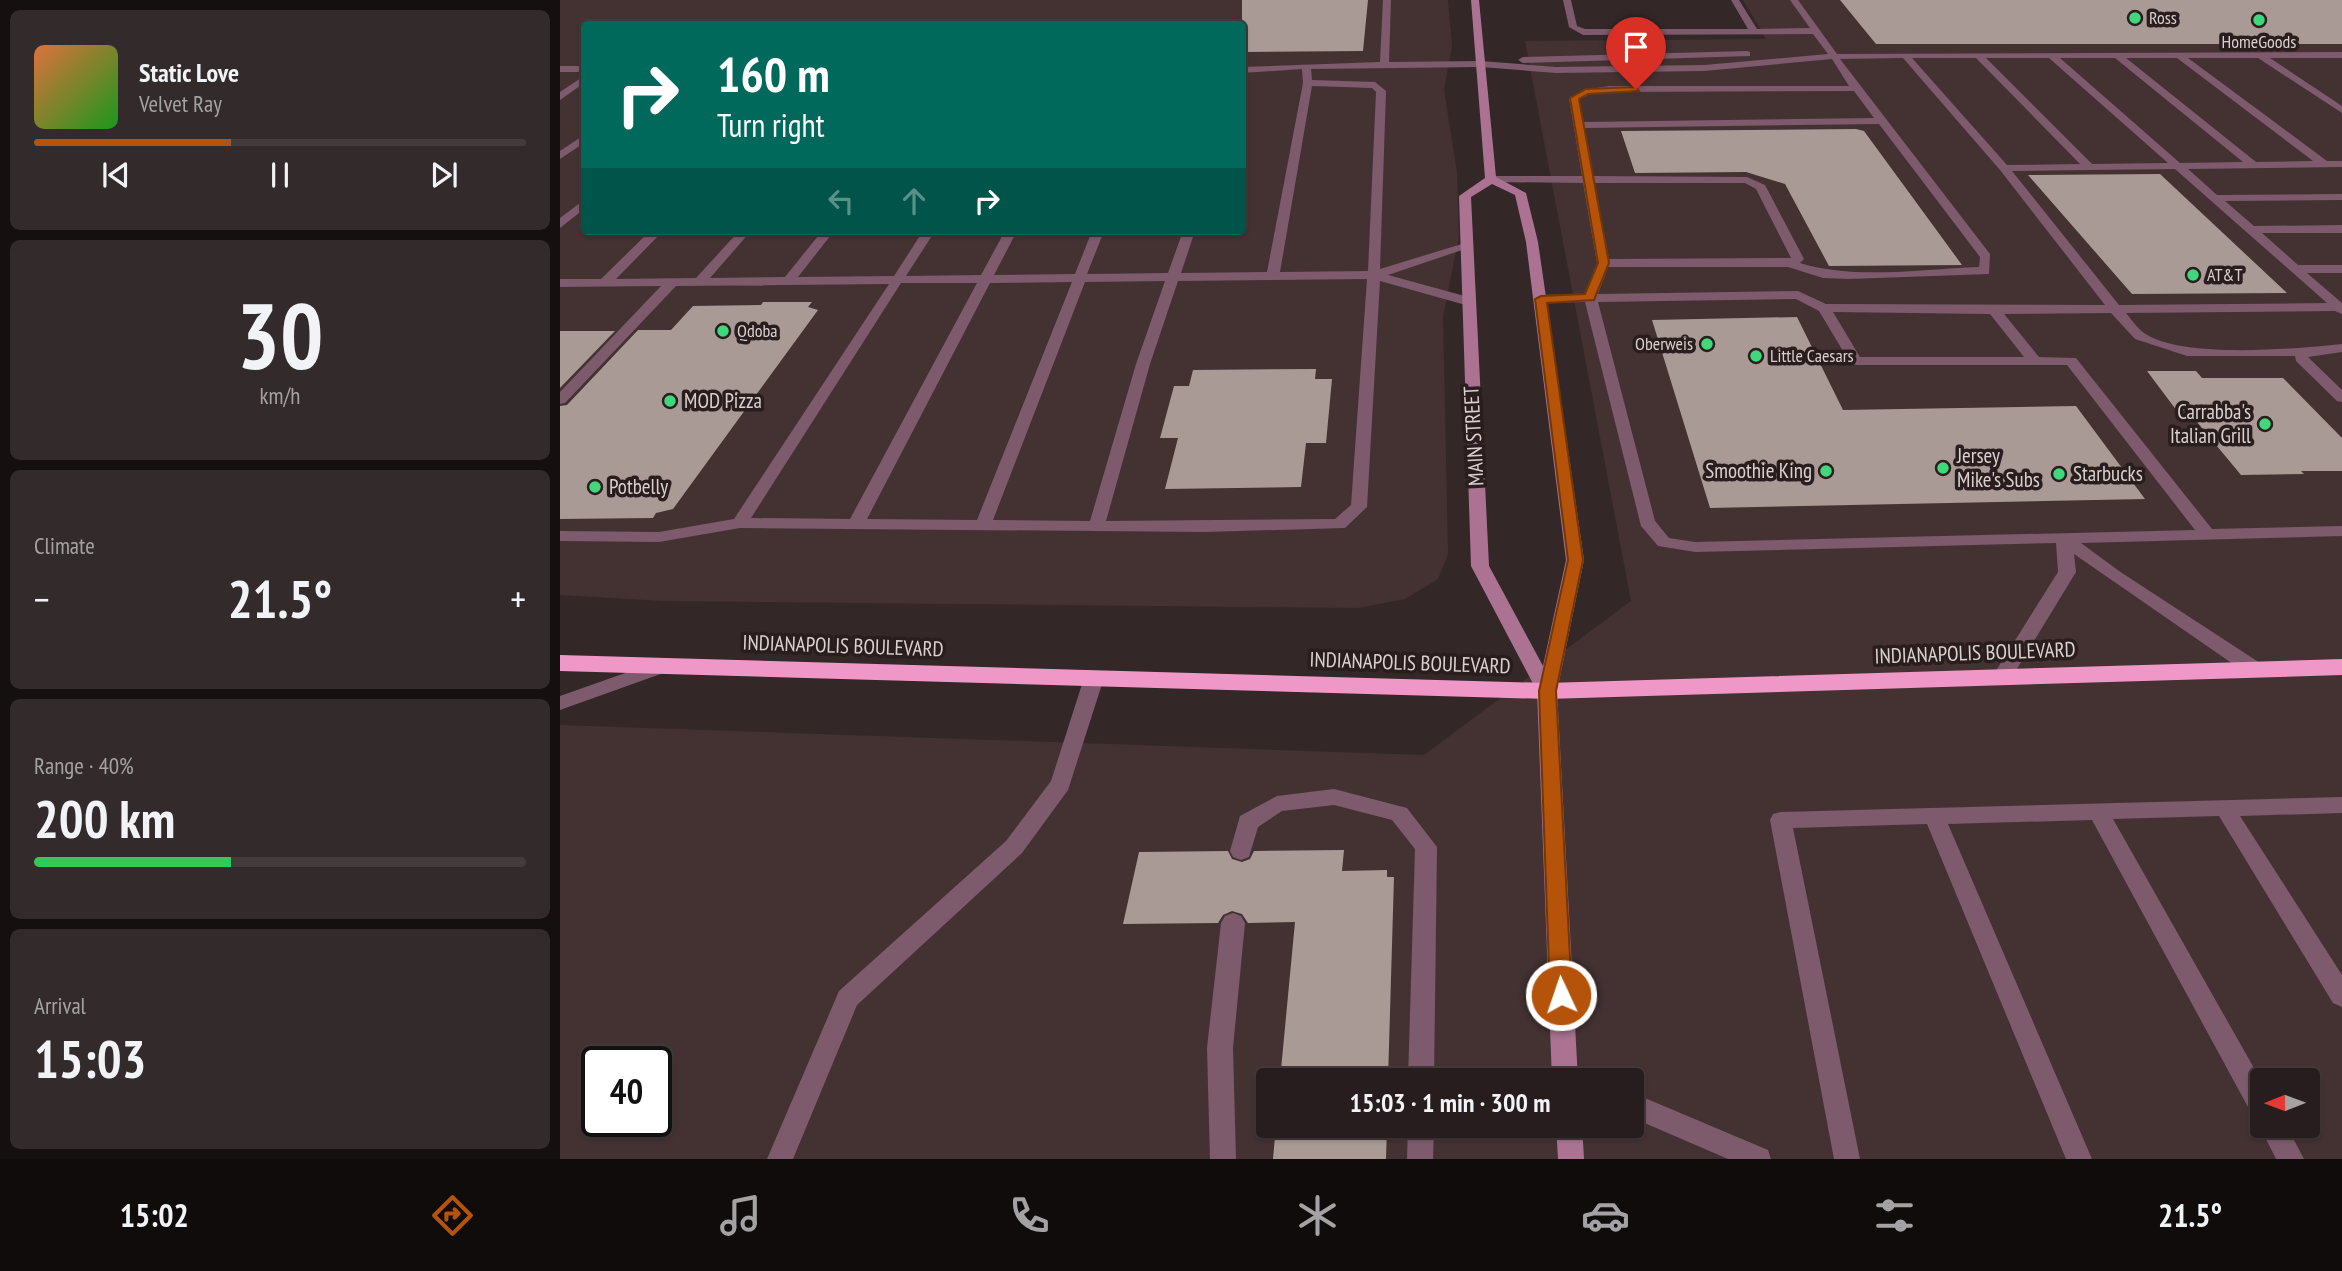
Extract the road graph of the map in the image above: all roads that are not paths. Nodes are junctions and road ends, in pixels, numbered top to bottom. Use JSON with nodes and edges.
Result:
{"nodes":[{"id":1,"x":1387,"y":0,"type":"edge"},
{"id":2,"x":1475,"y":0,"type":"edge"},
{"id":3,"x":1567,"y":0,"type":"edge"},
{"id":4,"x":1735,"y":0,"type":"edge"},
{"id":5,"x":1794,"y":0,"type":"edge"},
{"id":6,"x":1754,"y":31,"type":"junction"},
{"id":7,"x":1815,"y":31,"type":"junction"},
{"id":8,"x":1977,"y":54,"type":"junction"},
{"id":9,"x":2050,"y":54,"type":"junction"},
{"id":10,"x":1905,"y":55,"type":"junction"},
{"id":11,"x":2117,"y":55,"type":"junction"},
{"id":12,"x":2179,"y":55,"type":"junction"},
{"id":13,"x":2326,"y":55,"type":"junction"},
{"id":14,"x":2342,"y":55,"type":"edge"},
{"id":15,"x":2261,"y":56,"type":"junction"},
{"id":16,"x":1833,"y":57,"type":"junction"},
{"id":17,"x":1384,"y":64,"type":"junction"},
{"id":18,"x":1481,"y":64,"type":"junction"},
{"id":19,"x":1306,"y":66,"type":"junction"},
{"id":20,"x":2342,"y":66,"type":"edge"},
{"id":21,"x":560,"y":69,"type":"edge"},
{"id":22,"x":581,"y":69,"type":"edge"},
{"id":23,"x":1246,"y":70,"type":"edge"},
{"id":24,"x":581,"y":81,"type":"edge"},
{"id":25,"x":1308,"y":83,"type":"junction"},
{"id":26,"x":1855,"y":86,"type":"junction"},
{"id":27,"x":560,"y":97,"type":"edge"},
{"id":28,"x":2342,"y":110,"type":"edge"},
{"id":29,"x":1881,"y":121,"type":"junction"},
{"id":30,"x":1580,"y":125,"type":"junction"},
{"id":31,"x":581,"y":140,"type":"edge"},
{"id":32,"x":560,"y":156,"type":"edge"},
{"id":33,"x":2324,"y":164,"type":"junction"},
{"id":34,"x":2342,"y":164,"type":"edge"},
{"id":35,"x":2253,"y":165,"type":"junction"},
{"id":36,"x":2177,"y":166,"type":"junction"},
{"id":37,"x":2089,"y":167,"type":"junction"},
{"id":38,"x":2004,"y":168,"type":"junction"},
{"id":39,"x":1491,"y":179,"type":"junction"},
{"id":40,"x":1588,"y":179,"type":"junction"},
{"id":41,"x":2342,"y":197,"type":"edge"},
{"id":42,"x":2214,"y":198,"type":"junction"},
{"id":43,"x":581,"y":206,"type":"edge"},
{"id":44,"x":560,"y":224,"type":"edge"},
{"id":45,"x":2342,"y":229,"type":"edge"},
{"id":46,"x":2250,"y":230,"type":"junction"},
{"id":47,"x":653,"y":235,"type":"edge"},
{"id":48,"x":742,"y":235,"type":"edge"},
{"id":49,"x":825,"y":235,"type":"edge"},
{"id":50,"x":926,"y":235,"type":"edge"},
{"id":51,"x":1009,"y":235,"type":"edge"},
{"id":52,"x":1096,"y":235,"type":"edge"},
{"id":53,"x":1188,"y":235,"type":"edge"},
{"id":54,"x":1465,"y":247,"type":"junction"},
{"id":55,"x":1603,"y":263,"type":"junction"},
{"id":56,"x":1789,"y":263,"type":"junction"},
{"id":57,"x":2295,"y":269,"type":"junction"},
{"id":58,"x":2342,"y":269,"type":"edge"},
{"id":59,"x":1374,"y":275,"type":"junction"},
{"id":60,"x":1273,"y":276,"type":"junction"},
{"id":61,"x":1174,"y":277,"type":"junction"},
{"id":62,"x":1078,"y":278,"type":"junction"},
{"id":63,"x":986,"y":279,"type":"junction"},
{"id":64,"x":897,"y":280,"type":"junction"},
{"id":65,"x":788,"y":281,"type":"junction"},
{"id":66,"x":672,"y":282,"type":"junction"},
{"id":67,"x":699,"y":282,"type":"junction"},
{"id":68,"x":560,"y":283,"type":"edge"},
{"id":69,"x":604,"y":283,"type":"junction"},
{"id":70,"x":1590,"y":298,"type":"junction"},
{"id":71,"x":1541,"y":299,"type":"junction"},
{"id":72,"x":1467,"y":301,"type":"junction"},
{"id":73,"x":1824,"y":308,"type":"junction"},
{"id":74,"x":2341,"y":308,"type":"edge"},
{"id":75,"x":2115,"y":309,"type":"junction"},
{"id":76,"x":1994,"y":310,"type":"junction"},
{"id":77,"x":2342,"y":348,"type":"edge"},
{"id":78,"x":2304,"y":352,"type":"junction"},
{"id":79,"x":2035,"y":361,"type":"junction"},
{"id":80,"x":2342,"y":398,"type":"edge"},
{"id":81,"x":560,"y":400,"type":"edge"},
{"id":82,"x":740,"y":523,"type":"junction"},
{"id":83,"x":856,"y":524,"type":"junction"},
{"id":84,"x":983,"y":525,"type":"junction"},
{"id":85,"x":1097,"y":525,"type":"junction"},
{"id":86,"x":2342,"y":531,"type":"edge"},
{"id":87,"x":2207,"y":534,"type":"junction"},
{"id":88,"x":560,"y":536,"type":"edge"},
{"id":89,"x":2064,"y":538,"type":"junction"},
{"id":90,"x":560,"y":663,"type":"edge"},
{"id":91,"x":663,"y":666,"type":"junction"},
{"id":92,"x":2253,"y":668,"type":"junction"},
{"id":93,"x":2335,"y":671,"type":"edge"},
{"id":94,"x":2001,"y":677,"type":"junction"},
{"id":95,"x":1094,"y":678,"type":"junction"},
{"id":96,"x":1548,"y":691,"type":"junction"},
{"id":97,"x":560,"y":704,"type":"edge"},
{"id":98,"x":2342,"y":805,"type":"edge"},
{"id":99,"x":2225,"y":808,"type":"junction"},
{"id":100,"x":2098,"y":812,"type":"junction"},
{"id":101,"x":1934,"y":816,"type":"junction"},
{"id":102,"x":1241,"y":851,"type":"dead end"},
{"id":103,"x":1233,"y":923,"type":"dead end"},
{"id":104,"x":2342,"y":996,"type":"edge"},
{"id":105,"x":1422,"y":1068,"type":"edge"},
{"id":106,"x":1567,"y":1068,"type":"edge"},
{"id":107,"x":2250,"y":1085,"type":"edge"},
{"id":108,"x":1644,"y":1110,"type":"edge"},
{"id":109,"x":1421,"y":1138,"type":"edge"},
{"id":110,"x":1570,"y":1138,"type":"edge"},
{"id":111,"x":2279,"y":1138,"type":"edge"},
{"id":112,"x":780,"y":1159,"type":"edge"},
{"id":113,"x":1223,"y":1159,"type":"edge"},
{"id":114,"x":1420,"y":1159,"type":"edge"},
{"id":115,"x":1572,"y":1159,"type":"edge"},
{"id":116,"x":1758,"y":1159,"type":"edge"},
{"id":117,"x":1847,"y":1159,"type":"edge"},
{"id":118,"x":2080,"y":1159,"type":"edge"},
{"id":119,"x":2291,"y":1159,"type":"edge"}],
"edges":[{"from":1,"to":17,"type":"lane"},
{"from":2,"to":18,"type":"street"},
{"from":3,"to":6,"type":"lane"},
{"from":4,"to":6,"type":"lane"},
{"from":5,"to":7,"type":"lane"},
{"from":6,"to":7,"type":"lane"},
{"from":7,"to":16,"type":"lane"},
{"from":8,"to":9,"type":"lane"},
{"from":8,"to":10,"type":"lane"},
{"from":8,"to":37,"type":"lane"},
{"from":9,"to":11,"type":"lane"},
{"from":9,"to":36,"type":"lane"},
{"from":10,"to":16,"type":"lane"},
{"from":10,"to":38,"type":"lane"},
{"from":11,"to":12,"type":"lane"},
{"from":11,"to":35,"type":"lane"},
{"from":12,"to":15,"type":"lane"},
{"from":12,"to":33,"type":"lane"},
{"from":13,"to":14,"type":"lane"},
{"from":13,"to":15,"type":"lane"},
{"from":13,"to":20,"type":"lane"},
{"from":15,"to":28,"type":"lane"},
{"from":16,"to":18,"type":"lane"},
{"from":16,"to":26,"type":"lane"},
{"from":17,"to":18,"type":"lane"},
{"from":17,"to":19,"type":"lane"},
{"from":18,"to":39,"type":"street"},
{"from":19,"to":23,"type":"lane"},
{"from":19,"to":25,"type":"lane"},
{"from":21,"to":22,"type":"lane"},
{"from":24,"to":27,"type":"lane"},
{"from":25,"to":59,"type":"lane"},
{"from":25,"to":60,"type":"lane"},
{"from":26,"to":29,"type":"lane"},
{"from":26,"to":30,"type":"lane"},
{"from":29,"to":30,"type":"lane"},
{"from":29,"to":56,"type":"lane"},
{"from":30,"to":40,"type":"lane"},
{"from":31,"to":32,"type":"lane"},
{"from":33,"to":34,"type":"lane"},
{"from":33,"to":35,"type":"lane"},
{"from":35,"to":36,"type":"lane"},
{"from":36,"to":37,"type":"lane"},
{"from":36,"to":42,"type":"lane"},
{"from":37,"to":38,"type":"lane"},
{"from":38,"to":75,"type":"lane"},
{"from":39,"to":40,"type":"lane"},
{"from":39,"to":54,"type":"street","name":"MAIN STREET"},
{"from":39,"to":71,"type":"street","name":"MAIN STREET"},
{"from":40,"to":55,"type":"lane"},
{"from":40,"to":56,"type":"lane"},
{"from":41,"to":42,"type":"lane"},
{"from":42,"to":46,"type":"lane"},
{"from":43,"to":44,"type":"lane"},
{"from":45,"to":46,"type":"lane"},
{"from":46,"to":57,"type":"lane"},
{"from":47,"to":69,"type":"lane"},
{"from":48,"to":67,"type":"lane"},
{"from":49,"to":65,"type":"lane"},
{"from":50,"to":64,"type":"lane"},
{"from":51,"to":63,"type":"lane"},
{"from":52,"to":62,"type":"lane"},
{"from":53,"to":61,"type":"lane"},
{"from":54,"to":59,"type":"lane"},
{"from":54,"to":72,"type":"street","name":"MAIN STREET"},
{"from":55,"to":56,"type":"lane"},
{"from":55,"to":70,"type":"lane"},
{"from":57,"to":58,"type":"lane"},
{"from":57,"to":74,"type":"lane"},
{"from":59,"to":60,"type":"lane"},
{"from":59,"to":72,"type":"lane"},
{"from":59,"to":85,"type":"lane"},
{"from":60,"to":61,"type":"lane"},
{"from":61,"to":62,"type":"lane"},
{"from":61,"to":85,"type":"lane"},
{"from":62,"to":63,"type":"lane"},
{"from":62,"to":84,"type":"lane"},
{"from":63,"to":64,"type":"lane"},
{"from":63,"to":83,"type":"lane"},
{"from":64,"to":65,"type":"lane"},
{"from":64,"to":82,"type":"lane"},
{"from":65,"to":67,"type":"lane"},
{"from":66,"to":67,"type":"lane"},
{"from":66,"to":69,"type":"lane"},
{"from":66,"to":81,"type":"lane"},
{"from":68,"to":69,"type":"lane"},
{"from":70,"to":71,"type":"lane"},
{"from":70,"to":73,"type":"lane"},
{"from":70,"to":89,"type":"lane"},
{"from":71,"to":96,"type":"street","name":"MAIN STREET"},
{"from":72,"to":96,"type":"street","name":"MAIN STREET"},
{"from":73,"to":76,"type":"lane"},
{"from":73,"to":79,"type":"lane"},
{"from":74,"to":75,"type":"lane"},
{"from":75,"to":76,"type":"lane"},
{"from":75,"to":78,"type":"lane"},
{"from":76,"to":79,"type":"lane"},
{"from":77,"to":78,"type":"lane"},
{"from":78,"to":80,"type":"lane"},
{"from":79,"to":87,"type":"lane"},
{"from":82,"to":83,"type":"lane"},
{"from":82,"to":88,"type":"lane"},
{"from":83,"to":84,"type":"lane"},
{"from":84,"to":85,"type":"lane"},
{"from":86,"to":87,"type":"lane"},
{"from":87,"to":89,"type":"lane"},
{"from":89,"to":92,"type":"lane"},
{"from":89,"to":94,"type":"lane"},
{"from":90,"to":91,"type":"highway","name":"INDIANAPOLIS BOULEVARD"},
{"from":91,"to":95,"type":"highway","name":"INDIANAPOLIS BOULEVARD"},
{"from":91,"to":97,"type":"lane"},
{"from":92,"to":93,"type":"highway","name":"INDIANAPOLIS BOULEVARD"},
{"from":92,"to":94,"type":"highway","name":"INDIANAPOLIS BOULEVARD"},
{"from":94,"to":96,"type":"highway","name":"INDIANAPOLIS BOULEVARD"},
{"from":95,"to":96,"type":"highway","name":"INDIANAPOLIS BOULEVARD"},
{"from":95,"to":112,"type":"lane"},
{"from":96,"to":106,"type":"street","name":"MAIN STREET"},
{"from":98,"to":99,"type":"lane"},
{"from":99,"to":100,"type":"lane"},
{"from":99,"to":104,"type":"lane"},
{"from":100,"to":101,"type":"lane"},
{"from":100,"to":107,"type":"lane"},
{"from":101,"to":117,"type":"lane"},
{"from":101,"to":118,"type":"lane"},
{"from":102,"to":105,"type":"lane"},
{"from":103,"to":113,"type":"lane"},
{"from":108,"to":116,"type":"lane"},
{"from":109,"to":114,"type":"lane"},
{"from":110,"to":115,"type":"street"},
{"from":111,"to":119,"type":"lane"}]}
